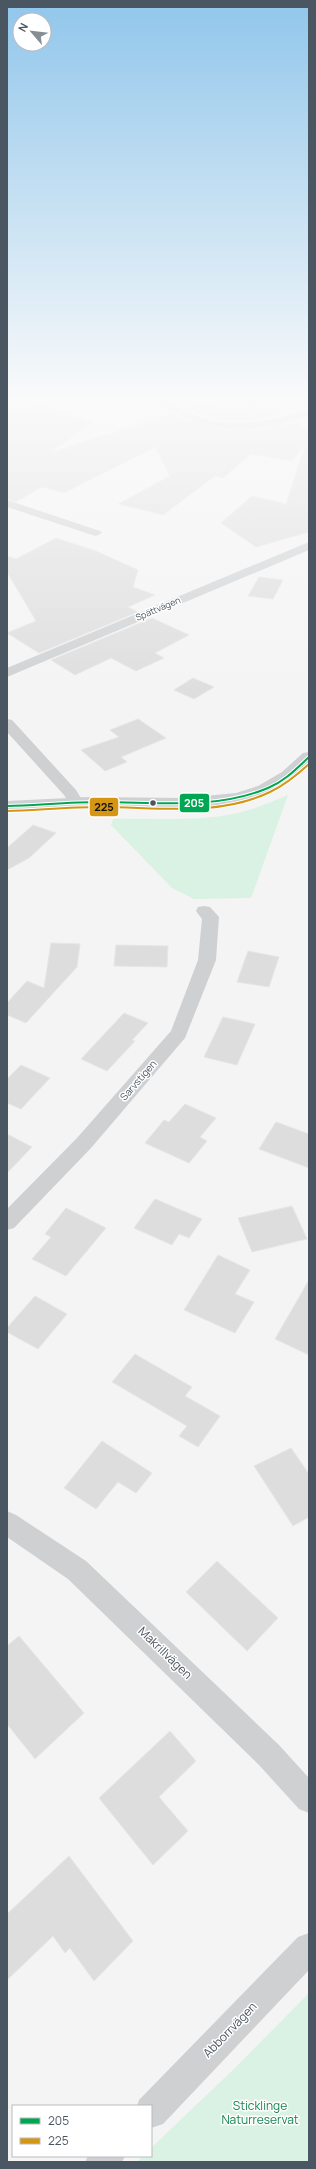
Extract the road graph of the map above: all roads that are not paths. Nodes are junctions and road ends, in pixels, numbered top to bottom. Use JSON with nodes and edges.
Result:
{"nodes":[{"id":1,"x":7,"y":503,"type":"edge"},
{"id":2,"x":96,"y":533,"type":"dead end"},
{"id":3,"x":309,"y":546,"type":"edge"},
{"id":4,"x":7,"y":673,"type":"edge"},
{"id":5,"x":7,"y":723,"type":"edge"},
{"id":6,"x":308,"y":759,"type":"edge"},
{"id":7,"x":76,"y":802,"type":"junction"},
{"id":8,"x":7,"y":806,"type":"edge"},
{"id":9,"x":204,"y":911,"type":"dead end"},
{"id":10,"x":7,"y":1222,"type":"edge"},
{"id":11,"x":7,"y":1523,"type":"edge"},
{"id":12,"x":309,"y":1799,"type":"edge"},
{"id":13,"x":309,"y":1948,"type":"edge"},
{"id":14,"x":152,"y":2111,"type":"edge"}],
"edges":[{"from":1,"to":2,"type":"street"},
{"from":3,"to":4,"type":"street","name":"Spättvägen"},
{"from":5,"to":7,"type":"street"},
{"from":6,"to":7,"type":"street"},
{"from":7,"to":8,"type":"street"},
{"from":9,"to":10,"type":"street","name":"Sarvstigen"},
{"from":11,"to":12,"type":"street","name":"Makrillvägen"},
{"from":13,"to":14,"type":"street","name":"Abborrvägen"}]}
